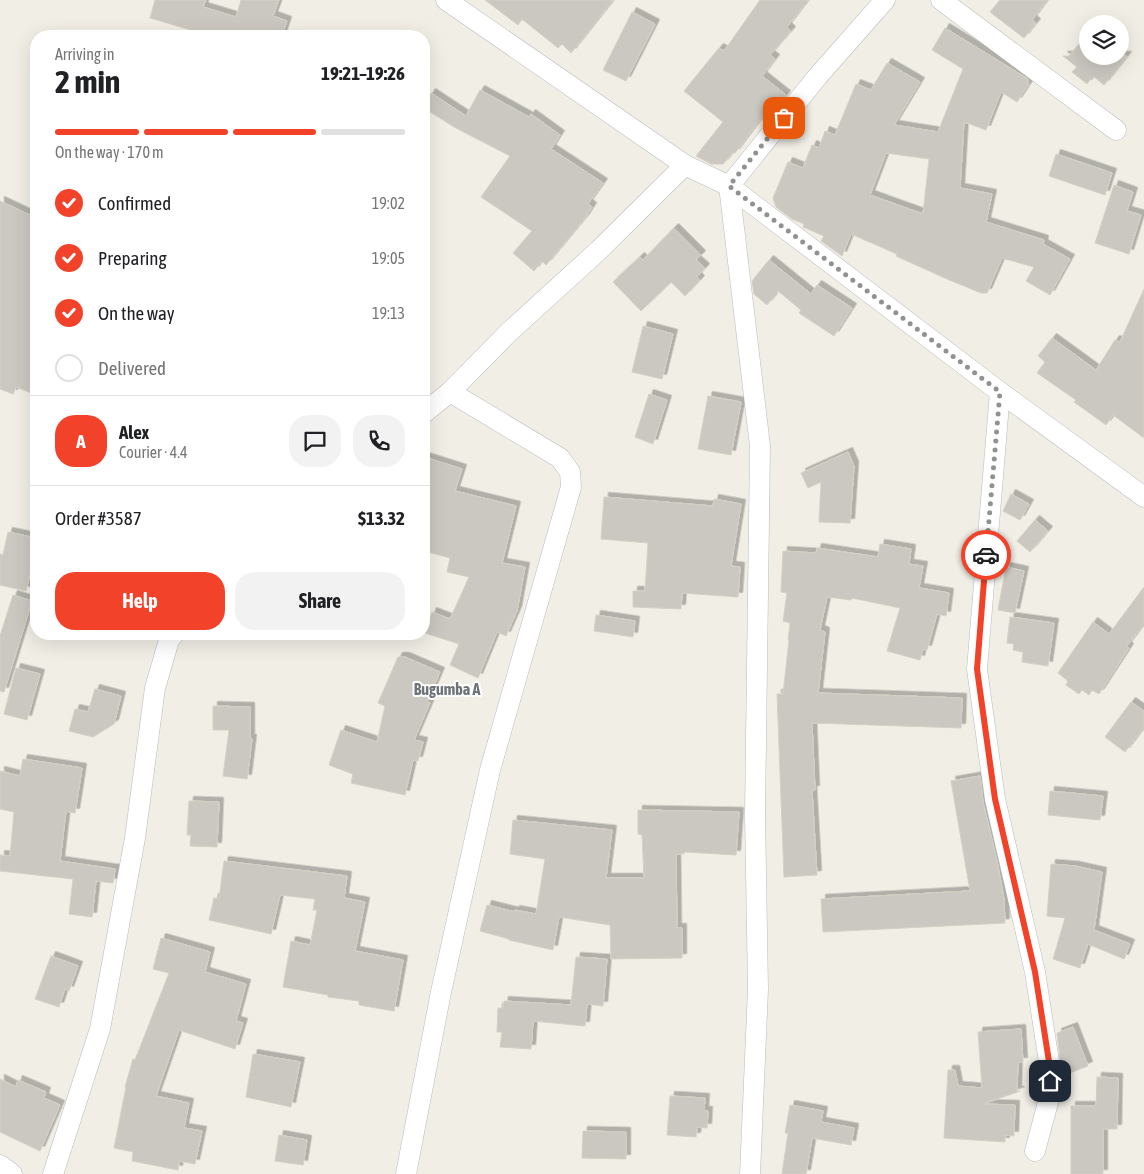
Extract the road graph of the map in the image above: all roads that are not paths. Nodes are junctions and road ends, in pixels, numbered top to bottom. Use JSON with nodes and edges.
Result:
{"nodes":[{"id":1,"x":446,"y":0,"type":"edge"},
{"id":2,"x":884,"y":0,"type":"edge"},
{"id":3,"x":941,"y":0,"type":"edge"},
{"id":4,"x":1116,"y":130,"type":"dead end"},
{"id":5,"x":685,"y":165,"type":"junction"},
{"id":6,"x":729,"y":186,"type":"junction"},
{"id":7,"x":450,"y":392,"type":"junction"},
{"id":8,"x":1000,"y":392,"type":"junction"},
{"id":9,"x":430,"y":408,"type":"edge"},
{"id":10,"x":1144,"y":497,"type":"edge"},
{"id":11,"x":169,"y":640,"type":"edge"},
{"id":12,"x":1035,"y":1151,"type":"dead end"},
{"id":13,"x":0,"y":1165,"type":"edge"},
{"id":14,"x":12,"y":1174,"type":"edge"},
{"id":15,"x":53,"y":1174,"type":"edge"},
{"id":16,"x":406,"y":1174,"type":"edge"},
{"id":17,"x":750,"y":1174,"type":"edge"}],
"edges":[{"from":1,"to":5,"type":"street"},
{"from":2,"to":6,"type":"street"},
{"from":3,"to":4,"type":"street"},
{"from":5,"to":6,"type":"street"},
{"from":5,"to":7,"type":"street"},
{"from":6,"to":8,"type":"street"},
{"from":6,"to":17,"type":"street"},
{"from":7,"to":9,"type":"street"},
{"from":7,"to":16,"type":"street"},
{"from":8,"to":10,"type":"street"},
{"from":8,"to":12,"type":"street"},
{"from":11,"to":15,"type":"street"},
{"from":13,"to":14,"type":"street"}]}
